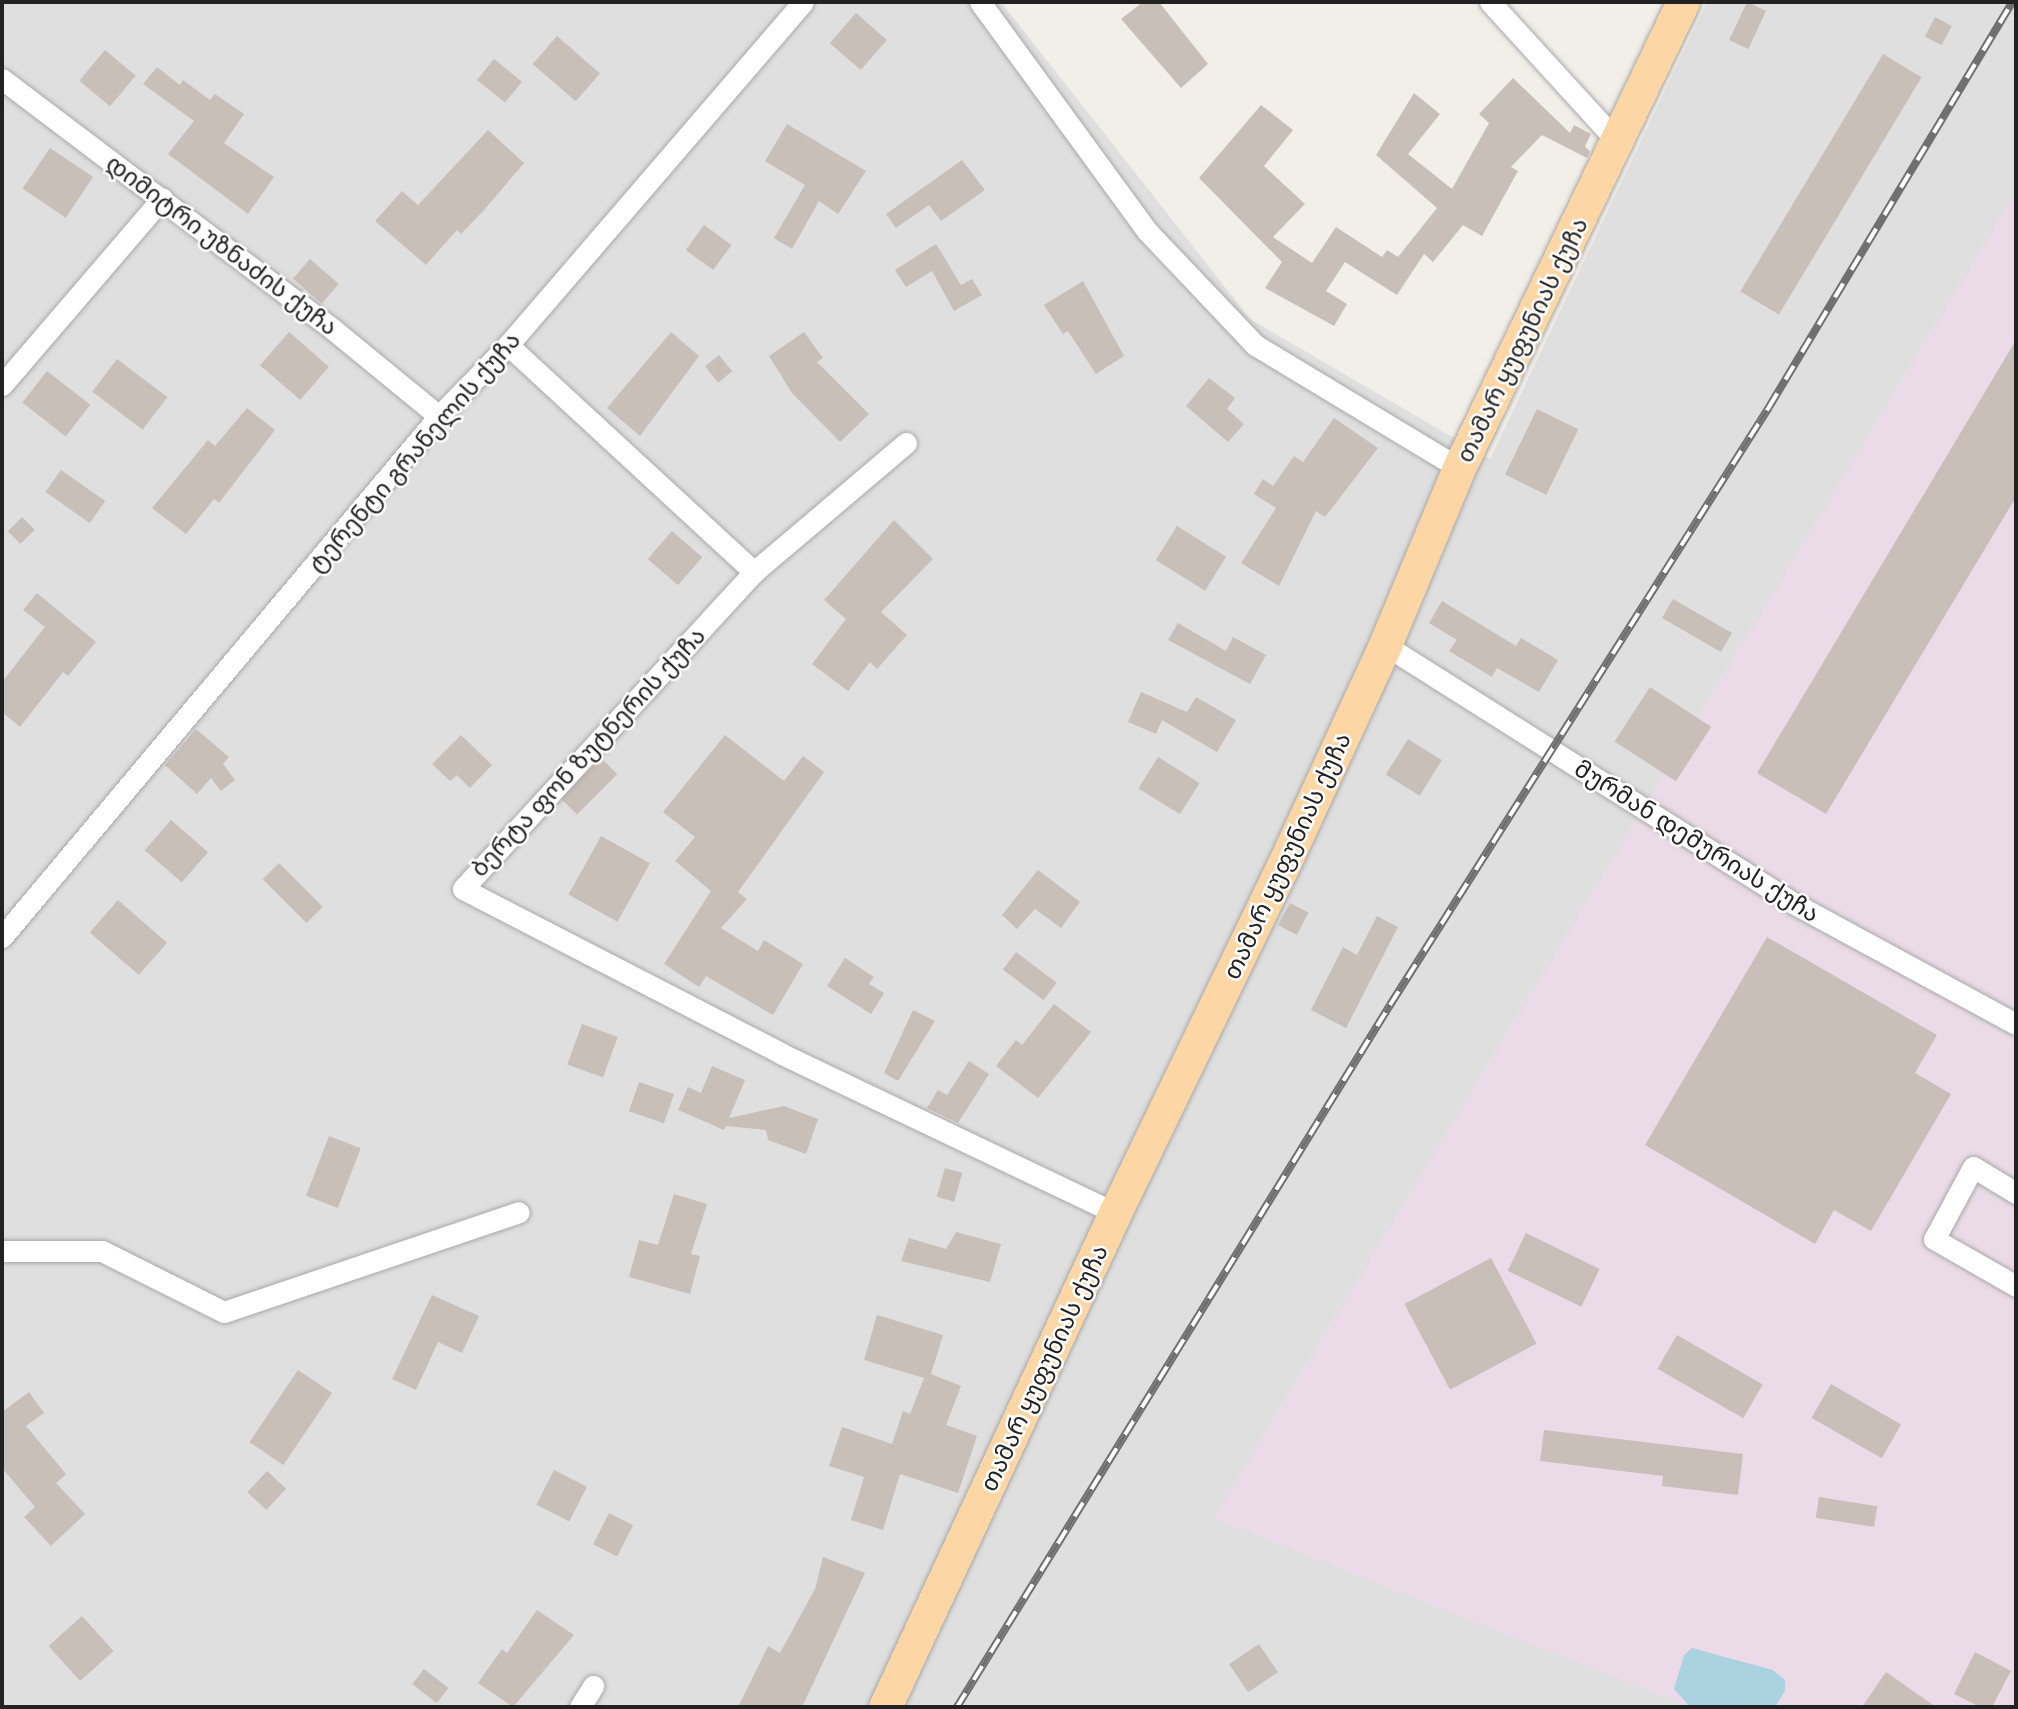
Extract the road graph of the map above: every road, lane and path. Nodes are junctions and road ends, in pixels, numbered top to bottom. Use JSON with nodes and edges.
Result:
{"nodes":[{"id":1,"x":803,"y":2,"type":"edge"},
{"id":2,"x":980,"y":2,"type":"edge"},
{"id":3,"x":1490,"y":2,"type":"edge"},
{"id":4,"x":1684,"y":2,"type":"edge"},
{"id":5,"x":2,"y":79,"type":"edge"},
{"id":6,"x":1618,"y":142,"type":"junction"},
{"id":7,"x":162,"y":198,"type":"junction"},
{"id":8,"x":508,"y":345,"type":"junction"},
{"id":9,"x":2,"y":385,"type":"edge"},
{"id":10,"x":439,"y":416,"type":"junction"},
{"id":11,"x":906,"y":443,"type":"dead end"},
{"id":12,"x":1459,"y":468,"type":"junction"},
{"id":13,"x":754,"y":572,"type":"junction"},
{"id":14,"x":1385,"y":645,"type":"junction"},
{"id":15,"x":2,"y":937,"type":"edge"},
{"id":16,"x":2016,"y":1024,"type":"edge"},
{"id":17,"x":2016,"y":1193,"type":"edge"},
{"id":18,"x":519,"y":1212,"type":"dead end"},
{"id":19,"x":1115,"y":1213,"type":"junction"},
{"id":20,"x":2,"y":1251,"type":"edge"},
{"id":21,"x":2016,"y":1286,"type":"edge"},
{"id":22,"x":593,"y":1686,"type":"dead end"},
{"id":23,"x":580,"y":1707,"type":"edge"},
{"id":24,"x":885,"y":1707,"type":"edge"}],
"edges":[{"from":1,"to":8,"type":"street","name":"ტერენტი გრანელის ქუჩა"},
{"from":2,"to":12,"type":"street"},
{"from":3,"to":6,"type":"street"},
{"from":4,"to":6,"type":"main road","name":"თამარ ყუფუნიას ქუჩა"},
{"from":5,"to":7,"type":"street","name":"დიმიტრი უზნაძის ქუჩა"},
{"from":6,"to":12,"type":"main road","name":"თამარ ყუფუნიას ქუჩა"},
{"from":7,"to":9,"type":"street"},
{"from":7,"to":10,"type":"street","name":"დიმიტრი უზნაძის ქუჩა"},
{"from":8,"to":10,"type":"street","name":"ტერენტი გრანელის ქუჩა"},
{"from":8,"to":13,"type":"street"},
{"from":10,"to":15,"type":"street","name":"ტერენტი გრანელის ქუჩა"},
{"from":11,"to":13,"type":"street"},
{"from":12,"to":14,"type":"main road","name":"თამარ ყუფუნიას ქუჩა"},
{"from":13,"to":19,"type":"street","name":"ბერტა ფონ ზუტნერის ქუჩა"},
{"from":14,"to":16,"type":"street","name":"მურმან დემურიას ქუჩა"},
{"from":14,"to":19,"type":"main road","name":"თამარ ყუფუნიას ქუჩა"},
{"from":17,"to":21,"type":"street"},
{"from":18,"to":20,"type":"street"},
{"from":19,"to":24,"type":"main road","name":"თამარ ყუფუნიას ქუჩა"},
{"from":22,"to":23,"type":"street"}]}
